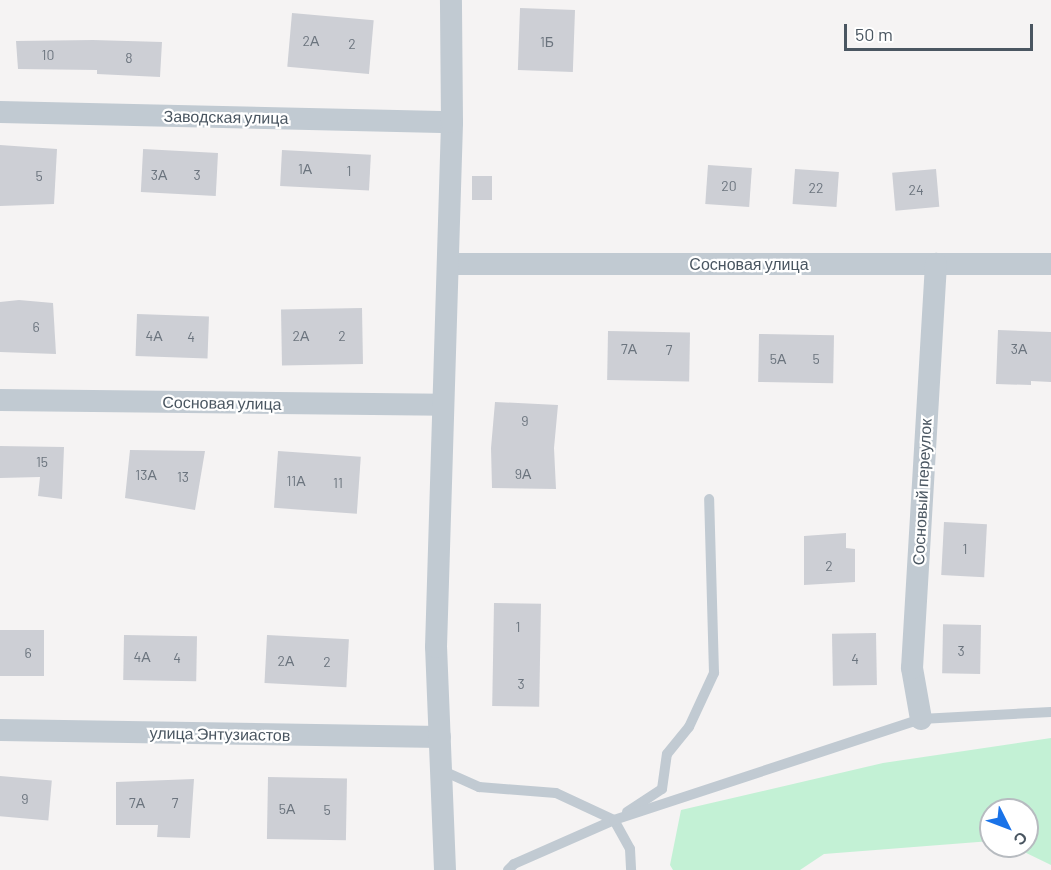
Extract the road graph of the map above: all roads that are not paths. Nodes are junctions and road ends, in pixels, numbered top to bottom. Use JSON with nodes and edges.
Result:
{"nodes":[{"id":1,"x":451,"y":0,"type":"edge"},
{"id":2,"x":0,"y":112,"type":"edge"},
{"id":3,"x":452,"y":122,"type":"junction"},
{"id":4,"x":448,"y":264,"type":"junction"},
{"id":5,"x":936,"y":264,"type":"junction"},
{"id":6,"x":1051,"y":264,"type":"edge"},
{"id":7,"x":0,"y":400,"type":"edge"},
{"id":8,"x":443,"y":405,"type":"junction"},
{"id":9,"x":709,"y":499,"type":"dead end"},
{"id":10,"x":1051,"y":712,"type":"edge"},
{"id":11,"x":921,"y":719,"type":"junction"},
{"id":12,"x":0,"y":730,"type":"edge"},
{"id":13,"x":440,"y":737,"type":"junction"},
{"id":14,"x":441,"y":770,"type":"junction"},
{"id":15,"x":614,"y":820,"type":"junction"},
{"id":16,"x":445,"y":870,"type":"edge"},
{"id":17,"x":508,"y":870,"type":"edge"},
{"id":18,"x":631,"y":870,"type":"edge"}],
"edges":[{"from":1,"to":3,"type":"street"},
{"from":2,"to":3,"type":"street","name":"Заводская улица"},
{"from":3,"to":4,"type":"street"},
{"from":4,"to":5,"type":"street","name":"Сосновая улица"},
{"from":4,"to":8,"type":"street"},
{"from":5,"to":6,"type":"street","name":"Сосновая улица"},
{"from":5,"to":11,"type":"street","name":"Сосновый переулок"},
{"from":7,"to":8,"type":"street","name":"Сосновая улица"},
{"from":8,"to":13,"type":"street"},
{"from":9,"to":15,"type":"lane"},
{"from":10,"to":11,"type":"lane"},
{"from":11,"to":15,"type":"lane"},
{"from":12,"to":13,"type":"street","name":"улица Энтузиастов"},
{"from":13,"to":14,"type":"street"},
{"from":14,"to":15,"type":"lane"},
{"from":14,"to":16,"type":"street"},
{"from":15,"to":17,"type":"lane"},
{"from":15,"to":18,"type":"lane"}]}
